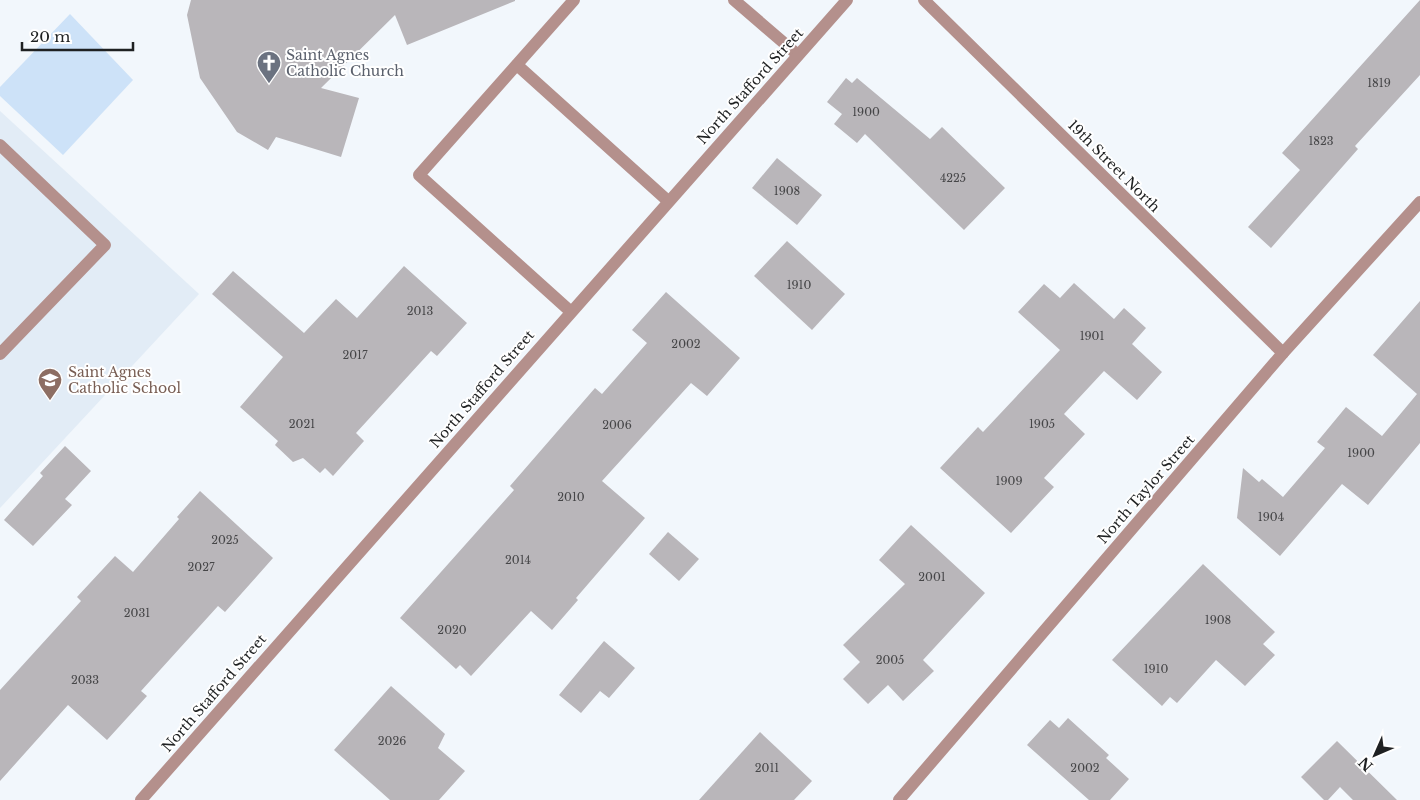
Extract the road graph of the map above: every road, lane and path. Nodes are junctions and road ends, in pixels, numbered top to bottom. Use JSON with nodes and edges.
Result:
{"nodes":[{"id":1,"x":574,"y":0,"type":"edge"},
{"id":2,"x":734,"y":0,"type":"edge"},
{"id":3,"x":847,"y":0,"type":"edge"},
{"id":4,"x":924,"y":0,"type":"edge"},
{"id":5,"x":798,"y":55,"type":"junction"},
{"id":6,"x":517,"y":65,"type":"junction"},
{"id":7,"x":0,"y":145,"type":"edge"},
{"id":8,"x":668,"y":201,"type":"junction"},
{"id":9,"x":1420,"y":202,"type":"edge"},
{"id":10,"x":570,"y":311,"type":"junction"},
{"id":11,"x":1283,"y":353,"type":"junction"},
{"id":12,"x":0,"y":354,"type":"edge"},
{"id":13,"x":141,"y":800,"type":"edge"},
{"id":14,"x":899,"y":800,"type":"edge"}],
"edges":[{"from":1,"to":6,"type":"street"},
{"from":2,"to":5,"type":"street"},
{"from":3,"to":5,"type":"street","name":"North Stafford Street"},
{"from":4,"to":11,"type":"street","name":"19th Street North"},
{"from":5,"to":8,"type":"street","name":"North Stafford Street"},
{"from":6,"to":8,"type":"street"},
{"from":6,"to":10,"type":"street"},
{"from":7,"to":12,"type":"street"},
{"from":8,"to":10,"type":"street","name":"North Stafford Street"},
{"from":9,"to":11,"type":"street","name":"North Taylor Street"},
{"from":10,"to":13,"type":"street","name":"North Stafford Street"},
{"from":11,"to":14,"type":"street","name":"North Taylor Street"}]}
